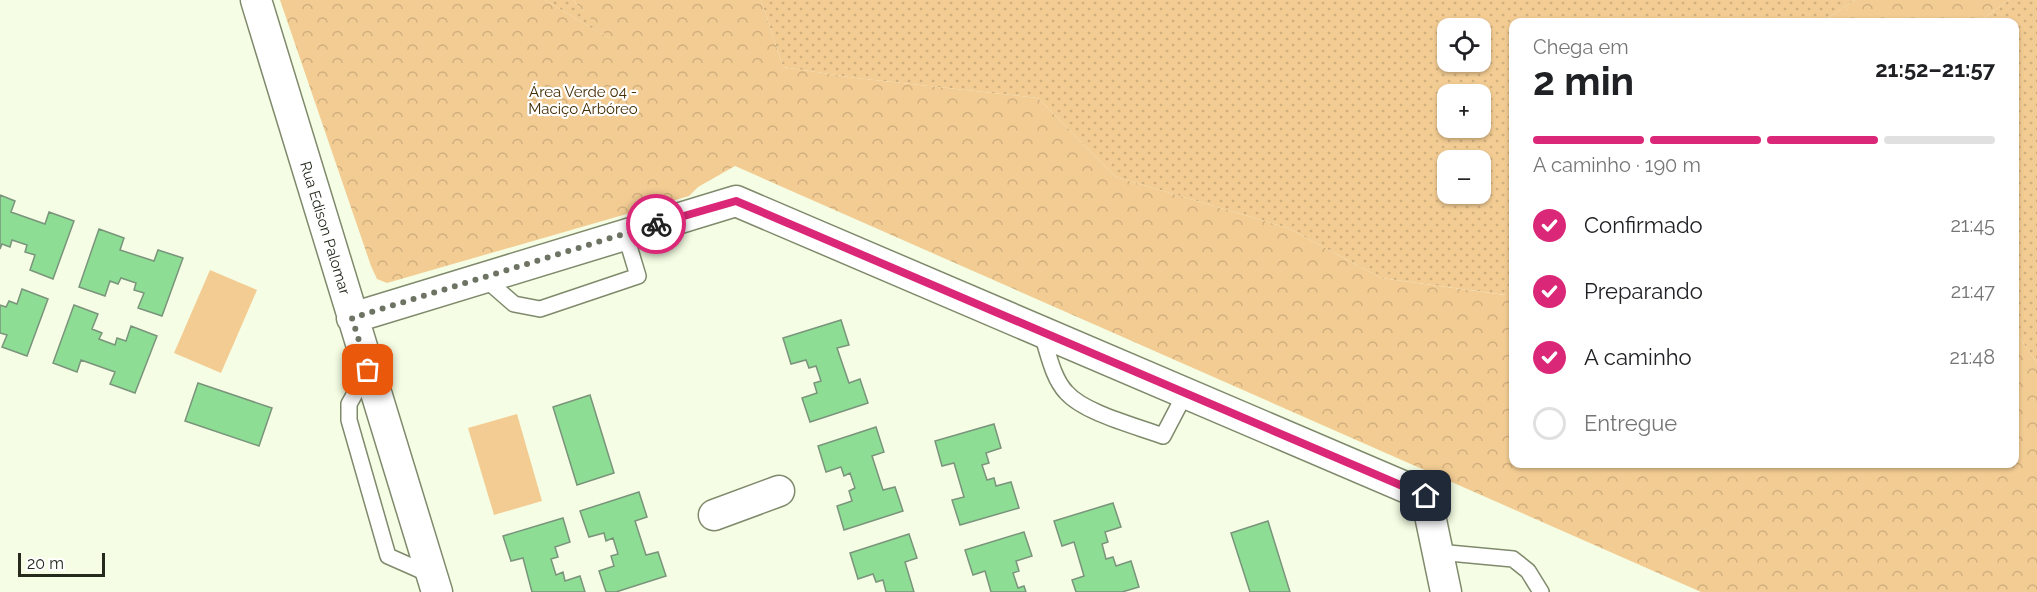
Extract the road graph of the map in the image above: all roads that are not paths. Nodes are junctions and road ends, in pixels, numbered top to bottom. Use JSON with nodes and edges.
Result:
{"nodes":[{"id":1,"x":256,"y":0,"type":"edge"},
{"id":2,"x":625,"y":233,"type":"junction"},
{"id":3,"x":483,"y":277,"type":"junction"},
{"id":4,"x":352,"y":318,"type":"junction"},
{"id":5,"x":1041,"y":332,"type":"junction"},
{"id":6,"x":1185,"y":394,"type":"junction"},
{"id":7,"x":779,"y":491,"type":"dead end"},
{"id":8,"x":714,"y":515,"type":"dead end"},
{"id":9,"x":1438,"y":552,"type":"junction"},
{"id":10,"x":435,"y":584,"type":"edge"},
{"id":11,"x":1446,"y":592,"type":"edge"},
{"id":12,"x":1541,"y":592,"type":"edge"}],
"edges":[{"from":1,"to":4,"type":"street","name":"Rua Edison Palomar"},
{"from":2,"to":3,"type":"street"},
{"from":2,"to":3,"type":"lane"},
{"from":2,"to":5,"type":"street"},
{"from":3,"to":4,"type":"street"},
{"from":4,"to":10,"type":"street","name":"Rua Edison Palomar"},
{"from":5,"to":6,"type":"street"},
{"from":5,"to":6,"type":"lane"},
{"from":6,"to":9,"type":"street"},
{"from":7,"to":8,"type":"street"},
{"from":9,"to":11,"type":"street"},
{"from":9,"to":12,"type":"lane"}]}
